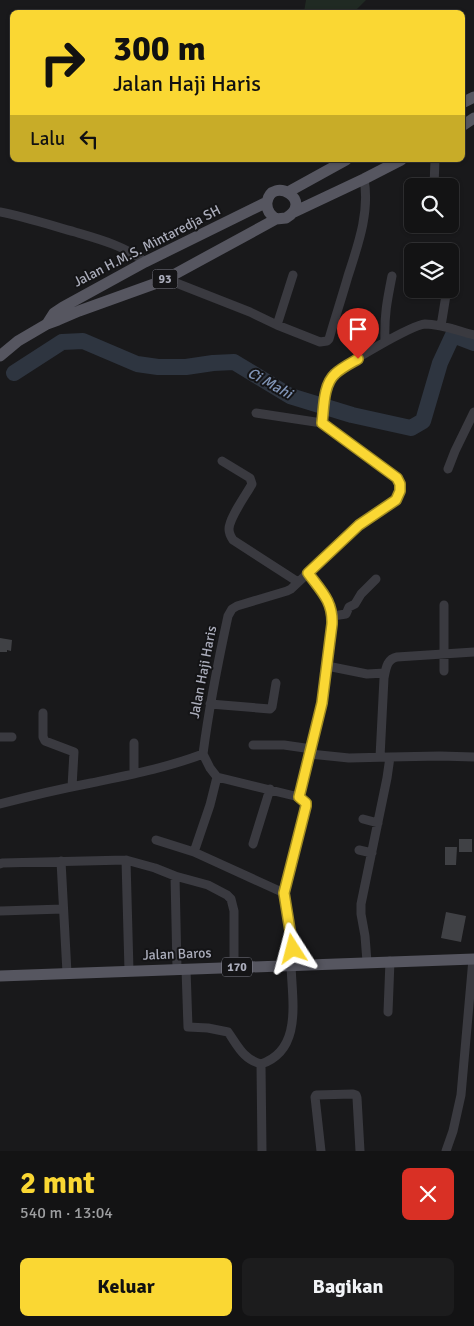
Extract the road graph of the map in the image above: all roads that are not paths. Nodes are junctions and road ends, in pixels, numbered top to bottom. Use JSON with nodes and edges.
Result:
{"nodes":[{"id":1,"x":342,"y":162,"type":"edge"},
{"id":2,"x":397,"y":162,"type":"edge"},
{"id":3,"x":435,"y":162,"type":"edge"},
{"id":4,"x":434,"y":178,"type":"edge"},
{"id":5,"x":364,"y":179,"type":"junction"},
{"id":6,"x":288,"y":192,"type":"junction"},
{"id":7,"x":267,"y":202,"type":"junction"},
{"id":8,"x":0,"y":212,"type":"edge"},
{"id":9,"x":294,"y":212,"type":"junction"},
{"id":10,"x":276,"y":218,"type":"junction"},
{"id":11,"x":144,"y":263,"type":"junction"},
{"id":12,"x":293,"y":275,"type":"dead end"},
{"id":13,"x":392,"y":276,"type":"dead end"},
{"id":14,"x":166,"y":279,"type":"junction"},
{"id":15,"x":154,"y":284,"type":"junction"},
{"id":16,"x":446,"y":298,"type":"edge"},
{"id":17,"x":47,"y":324,"type":"junction"},
{"id":18,"x":277,"y":324,"type":"junction"},
{"id":19,"x":441,"y":326,"type":"junction"},
{"id":20,"x":474,"y":335,"type":"edge"},
{"id":21,"x":385,"y":342,"type":"junction"},
{"id":22,"x":0,"y":355,"type":"edge"},
{"id":23,"x":474,"y":412,"type":"edge"},
{"id":24,"x":256,"y":413,"type":"dead end"},
{"id":25,"x":323,"y":419,"type":"junction"},
{"id":26,"x":222,"y":460,"type":"dead end"},
{"id":27,"x":448,"y":469,"type":"dead end"},
{"id":28,"x":308,"y":573,"type":"junction"},
{"id":29,"x":376,"y":579,"type":"dead end"},
{"id":30,"x":298,"y":582,"type":"junction"},
{"id":31,"x":444,"y":605,"type":"dead end"},
{"id":32,"x":333,"y":616,"type":"junction"},
{"id":33,"x":474,"y":652,"type":"edge"},
{"id":34,"x":444,"y":653,"type":"junction"},
{"id":35,"x":327,"y":666,"type":"junction"},
{"id":36,"x":444,"y":671,"type":"dead end"},
{"id":37,"x":385,"y":672,"type":"junction"},
{"id":38,"x":276,"y":683,"type":"dead end"},
{"id":39,"x":210,"y":704,"type":"junction"},
{"id":40,"x":43,"y":713,"type":"dead end"},
{"id":41,"x":0,"y":737,"type":"edge"},
{"id":42,"x":12,"y":737,"type":"dead end"},
{"id":43,"x":134,"y":743,"type":"dead end"},
{"id":44,"x":253,"y":745,"type":"dead end"},
{"id":45,"x":311,"y":751,"type":"junction"},
{"id":46,"x":203,"y":754,"type":"junction"},
{"id":47,"x":390,"y":756,"type":"junction"},
{"id":48,"x":380,"y":757,"type":"junction"},
{"id":49,"x":474,"y":757,"type":"edge"},
{"id":50,"x":134,"y":774,"type":"junction"},
{"id":51,"x":217,"y":776,"type":"junction"},
{"id":52,"x":72,"y":787,"type":"junction"},
{"id":53,"x":270,"y":789,"type":"junction"},
{"id":54,"x":299,"y":797,"type":"junction"},
{"id":55,"x":0,"y":804,"type":"edge"},
{"id":56,"x":363,"y":819,"type":"dead end"},
{"id":57,"x":378,"y":824,"type":"junction"},
{"id":58,"x":156,"y":840,"type":"dead end"},
{"id":59,"x":253,"y":844,"type":"dead end"},
{"id":60,"x":359,"y":850,"type":"dead end"},
{"id":61,"x":194,"y":852,"type":"junction"},
{"id":62,"x":372,"y":853,"type":"junction"},
{"id":63,"x":126,"y":860,"type":"junction"},
{"id":64,"x":61,"y":861,"type":"junction"},
{"id":65,"x":0,"y":864,"type":"edge"},
{"id":66,"x":175,"y":876,"type":"junction"},
{"id":67,"x":284,"y":893,"type":"junction"},
{"id":68,"x":63,"y":909,"type":"junction"},
{"id":69,"x":0,"y":912,"type":"edge"},
{"id":70,"x":474,"y":959,"type":"edge"},
{"id":71,"x":390,"y":961,"type":"junction"},
{"id":72,"x":367,"y":962,"type":"junction"},
{"id":73,"x":293,"y":965,"type":"junction"},
{"id":74,"x":234,"y":967,"type":"junction"},
{"id":75,"x":182,"y":969,"type":"junction"},
{"id":76,"x":129,"y":971,"type":"junction"},
{"id":77,"x":67,"y":973,"type":"junction"},
{"id":78,"x":0,"y":976,"type":"edge"},
{"id":79,"x":388,"y":1012,"type":"dead end"},
{"id":80,"x":261,"y":1064,"type":"junction"},
{"id":81,"x":262,"y":1151,"type":"edge"},
{"id":82,"x":321,"y":1151,"type":"edge"},
{"id":83,"x":360,"y":1151,"type":"edge"},
{"id":84,"x":446,"y":1151,"type":"edge"}],
"edges":[{"from":1,"to":6,"type":"main road","name":"Jalan H.M.S. Mintaredja SH","number":"93"},
{"from":2,"to":5,"type":"main road","name":"Jalan H.M.S. Mintaredja SH","number":"93"},
{"from":3,"to":4,"type":"street"},
{"from":5,"to":9,"type":"main road","name":"Jalan H.M.S. Mintaredja SH","number":"93"},
{"from":5,"to":18,"type":"street"},
{"from":6,"to":7,"type":"main road","name":"Jalan H.M.S. Mintaredja SH","number":"93"},
{"from":6,"to":9,"type":"main road"},
{"from":7,"to":10,"type":"main road"},
{"from":7,"to":11,"type":"main road","name":"Jalan H.M.S. Mintaredja SH","number":"93"},
{"from":8,"to":11,"type":"street"},
{"from":9,"to":10,"type":"main road","name":"Jalan H.M.S. Mintaredja SH","number":"93"},
{"from":10,"to":14,"type":"main road","name":"Jalan H.M.S. Mintaredja SH","number":"93"},
{"from":11,"to":15,"type":"main road"},
{"from":11,"to":17,"type":"main road","name":"Jalan H.M.S. Mintaredja SH","number":"93"},
{"from":12,"to":18,"type":"street"},
{"from":13,"to":21,"type":"street"},
{"from":14,"to":15,"type":"main road","name":"Jalan H.M.S. Mintaredja SH","number":"93"},
{"from":14,"to":18,"type":"street"},
{"from":15,"to":17,"type":"main road","name":"Jalan H.M.S. Mintaredja SH","number":"93"},
{"from":16,"to":19,"type":"street"},
{"from":17,"to":22,"type":"main road","name":"Jalan H.M.S. Mintaredja SH","number":"93"},
{"from":19,"to":20,"type":"street"},
{"from":19,"to":21,"type":"street"},
{"from":21,"to":25,"type":"street"},
{"from":23,"to":27,"type":"street"},
{"from":24,"to":25,"type":"street"},
{"from":25,"to":28,"type":"street","name":"Jalan Haji Haris"},
{"from":26,"to":30,"type":"street"},
{"from":28,"to":30,"type":"street","name":"Jalan Haji Haris"},
{"from":28,"to":32,"type":"street"},
{"from":29,"to":32,"type":"street"},
{"from":30,"to":39,"type":"street","name":"Jalan Haji Haris"},
{"from":31,"to":34,"type":"street"},
{"from":32,"to":35,"type":"street"},
{"from":33,"to":34,"type":"street"},
{"from":34,"to":36,"type":"street"},
{"from":34,"to":37,"type":"street"},
{"from":35,"to":37,"type":"street"},
{"from":35,"to":45,"type":"street"},
{"from":37,"to":48,"type":"street"},
{"from":38,"to":39,"type":"street"},
{"from":39,"to":46,"type":"street","name":"Jalan Haji Haris"},
{"from":40,"to":52,"type":"street"},
{"from":41,"to":42,"type":"street"},
{"from":43,"to":50,"type":"street"},
{"from":44,"to":45,"type":"street"},
{"from":45,"to":48,"type":"street"},
{"from":45,"to":54,"type":"street"},
{"from":46,"to":50,"type":"street"},
{"from":46,"to":51,"type":"street"},
{"from":47,"to":48,"type":"street"},
{"from":47,"to":49,"type":"street"},
{"from":47,"to":57,"type":"street"},
{"from":50,"to":52,"type":"street"},
{"from":51,"to":53,"type":"street"},
{"from":51,"to":61,"type":"street"},
{"from":52,"to":55,"type":"street"},
{"from":53,"to":54,"type":"street"},
{"from":53,"to":59,"type":"street"},
{"from":54,"to":67,"type":"street"},
{"from":56,"to":57,"type":"street"},
{"from":57,"to":62,"type":"street"},
{"from":58,"to":61,"type":"street"},
{"from":60,"to":62,"type":"street"},
{"from":61,"to":67,"type":"street"},
{"from":62,"to":72,"type":"street"},
{"from":63,"to":64,"type":"street"},
{"from":63,"to":66,"type":"street"},
{"from":63,"to":76,"type":"street"},
{"from":64,"to":65,"type":"street"},
{"from":64,"to":68,"type":"street"},
{"from":66,"to":74,"type":"street"},
{"from":66,"to":75,"type":"street"},
{"from":67,"to":73,"type":"street"},
{"from":68,"to":69,"type":"street"},
{"from":68,"to":77,"type":"street"},
{"from":70,"to":71,"type":"main road","name":"Jalan Baros","number":"170"},
{"from":70,"to":84,"type":"street"},
{"from":71,"to":72,"type":"main road","name":"Jalan Baros","number":"170"},
{"from":71,"to":79,"type":"street"},
{"from":72,"to":73,"type":"main road","name":"Jalan Baros","number":"170"},
{"from":73,"to":74,"type":"main road","name":"Jalan Baros","number":"170"},
{"from":73,"to":80,"type":"street"},
{"from":74,"to":75,"type":"main road","name":"Jalan Baros","number":"170"},
{"from":75,"to":76,"type":"main road","name":"Jalan Baros","number":"170"},
{"from":75,"to":80,"type":"street"},
{"from":76,"to":77,"type":"main road","name":"Jalan Baros","number":"170"},
{"from":77,"to":78,"type":"main road","name":"Jalan Baros","number":"170"},
{"from":80,"to":81,"type":"street"},
{"from":82,"to":83,"type":"street"}]}
